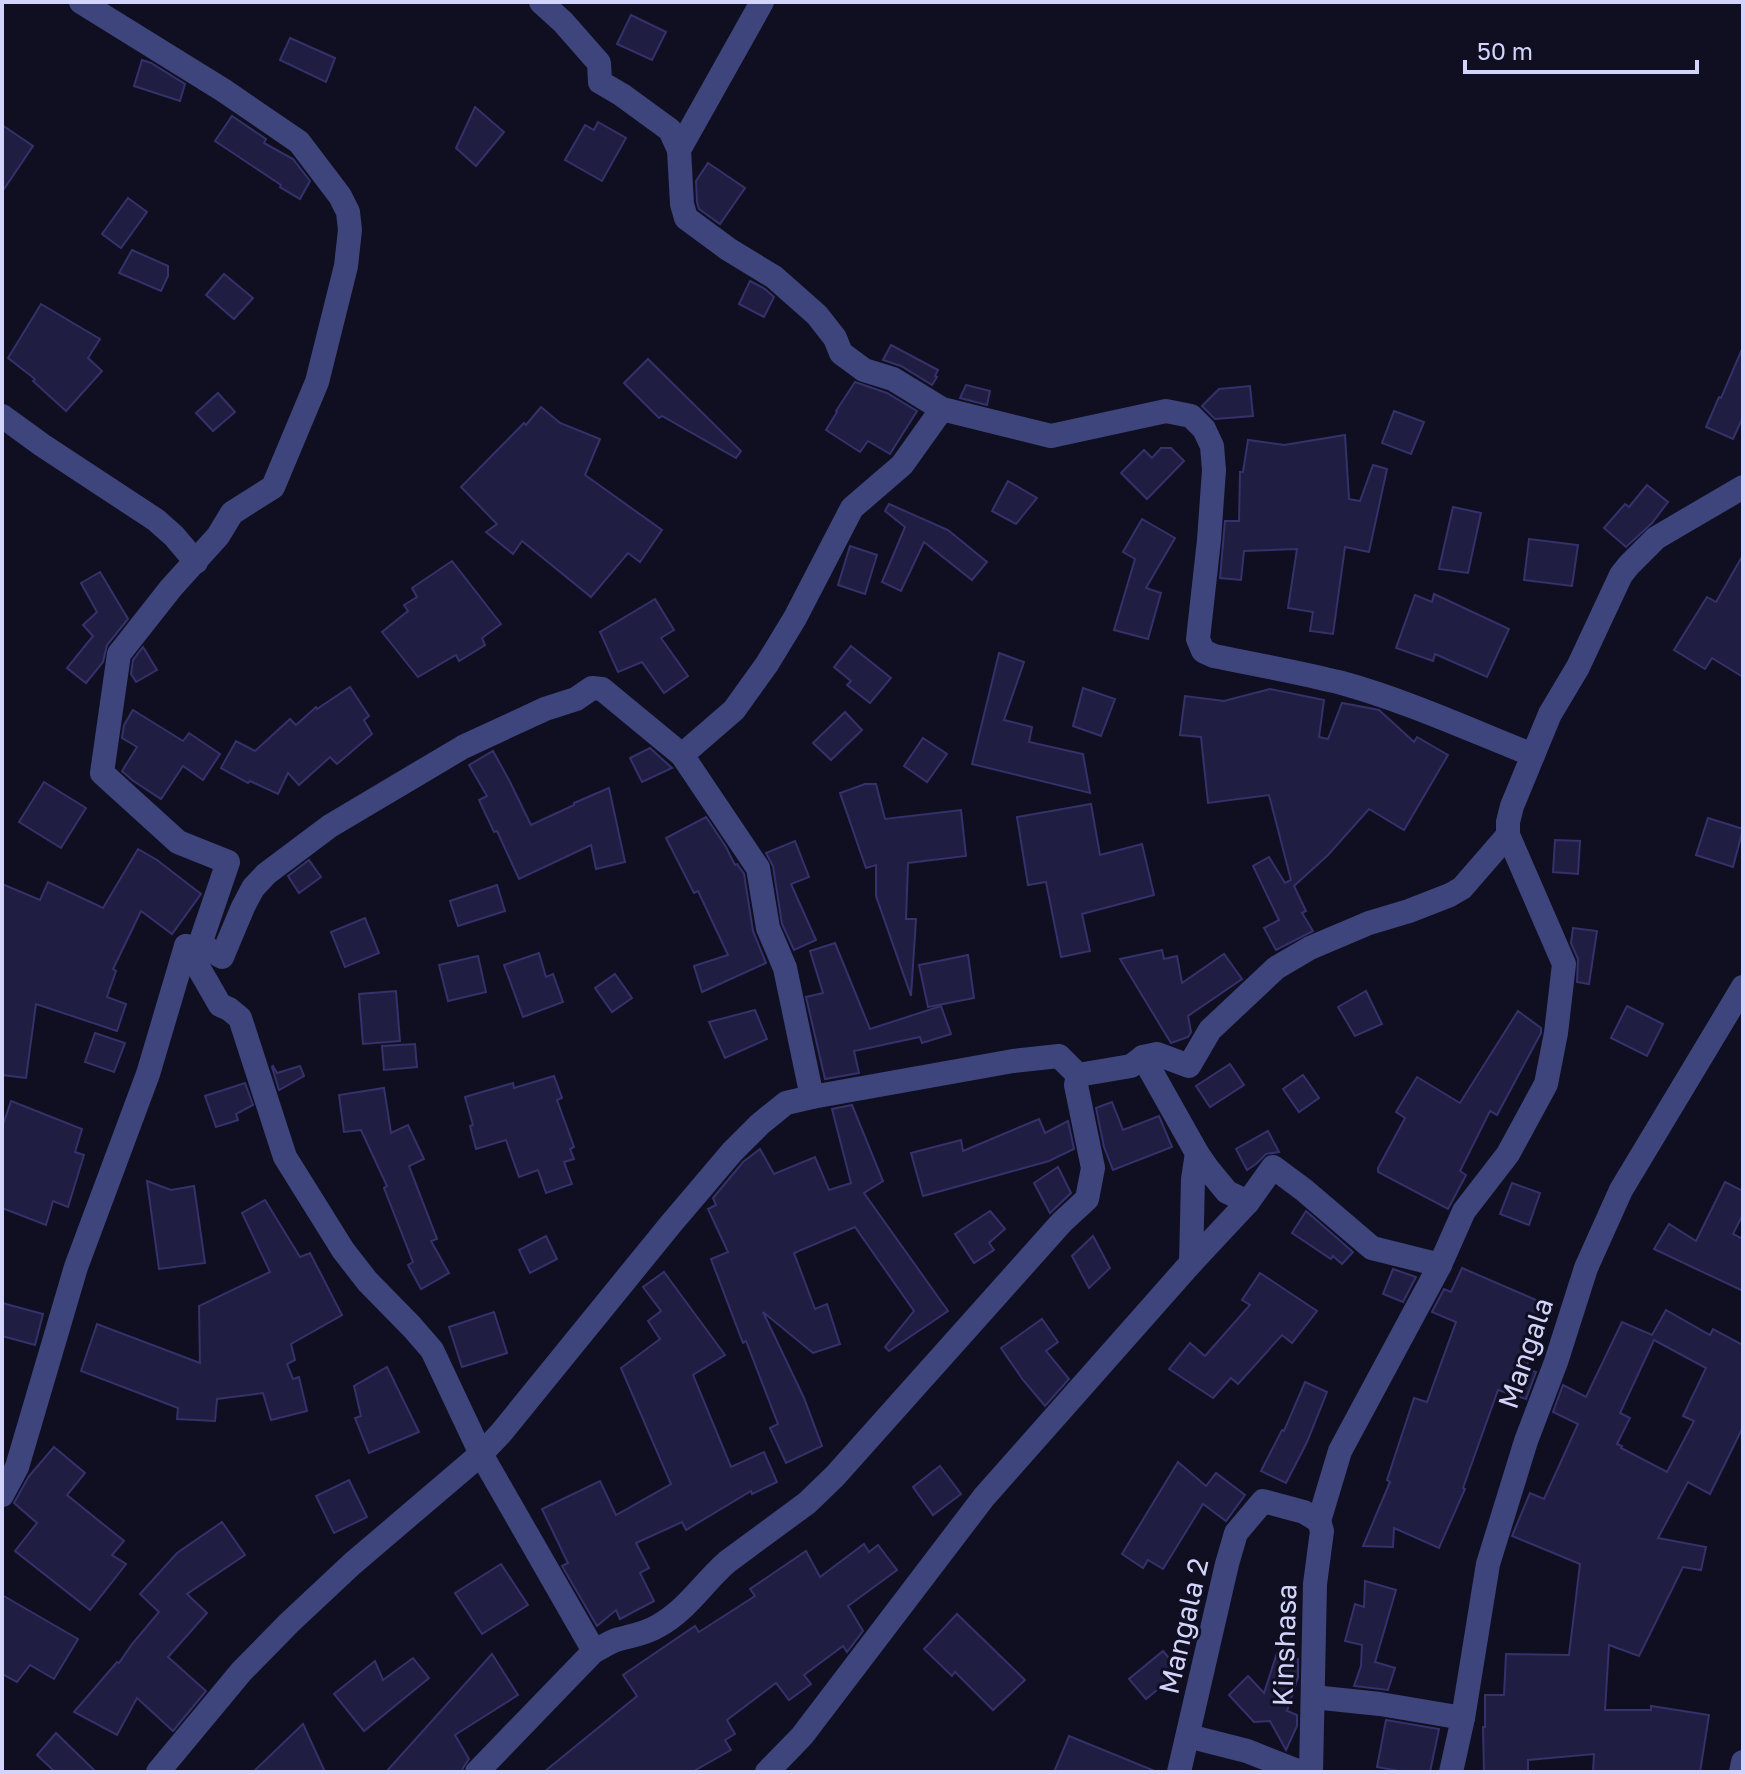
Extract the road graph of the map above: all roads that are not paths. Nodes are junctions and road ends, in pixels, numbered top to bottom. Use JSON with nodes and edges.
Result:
{"nodes":[{"id":1,"x":81,"y":2,"type":"edge"},
{"id":2,"x":541,"y":2,"type":"edge"},
{"id":3,"x":762,"y":2,"type":"edge"},
{"id":4,"x":679,"y":150,"type":"junction"},
{"id":5,"x":942,"y":409,"type":"junction"},
{"id":6,"x":2,"y":416,"type":"edge"},
{"id":7,"x":1743,"y":487,"type":"edge"},
{"id":8,"x":196,"y":562,"type":"junction"},
{"id":9,"x":682,"y":755,"type":"junction"},
{"id":10,"x":1533,"y":755,"type":"junction"},
{"id":11,"x":1508,"y":835,"type":"junction"},
{"id":12,"x":1743,"y":987,"type":"edge"},
{"id":13,"x":1143,"y":1057,"type":"junction"},
{"id":14,"x":1078,"y":1075,"type":"junction"},
{"id":15,"x":812,"y":1097,"type":"junction"},
{"id":16,"x":1197,"y":1153,"type":"junction"},
{"id":17,"x":1248,"y":1202,"type":"junction"},
{"id":18,"x":1191,"y":1263,"type":"junction"},
{"id":19,"x":1440,"y":1265,"type":"junction"},
{"id":20,"x":481,"y":1454,"type":"junction"},
{"id":21,"x":10,"y":1465,"type":"edge"},
{"id":22,"x":2,"y":1495,"type":"edge"},
{"id":23,"x":1319,"y":1521,"type":"junction"},
{"id":24,"x":594,"y":1651,"type":"junction"},
{"id":25,"x":1313,"y":1697,"type":"junction"},
{"id":26,"x":1463,"y":1718,"type":"junction"},
{"id":27,"x":1188,"y":1736,"type":"junction"},
{"id":28,"x":1743,"y":1762,"type":"edge"},
{"id":29,"x":158,"y":1772,"type":"edge"},
{"id":30,"x":477,"y":1772,"type":"edge"},
{"id":31,"x":767,"y":1772,"type":"edge"},
{"id":32,"x":1179,"y":1772,"type":"edge"},
{"id":33,"x":1300,"y":1772,"type":"edge"},
{"id":34,"x":1311,"y":1772,"type":"edge"},
{"id":35,"x":1451,"y":1772,"type":"edge"},
{"id":36,"x":1741,"y":1772,"type":"edge"}],
"edges":[{"from":1,"to":8,"type":"street"},
{"from":2,"to":4,"type":"street"},
{"from":3,"to":4,"type":"street"},
{"from":4,"to":5,"type":"street"},
{"from":5,"to":9,"type":"street"},
{"from":5,"to":10,"type":"street"},
{"from":6,"to":8,"type":"street"},
{"from":7,"to":10,"type":"street"},
{"from":8,"to":9,"type":"street"},
{"from":9,"to":15,"type":"street"},
{"from":10,"to":11,"type":"street"},
{"from":11,"to":13,"type":"street"},
{"from":11,"to":19,"type":"street","name":"Kinshasa"},
{"from":12,"to":26,"type":"street","name":"Mangala"},
{"from":13,"to":14,"type":"street"},
{"from":13,"to":16,"type":"street"},
{"from":14,"to":15,"type":"street"},
{"from":14,"to":24,"type":"street"},
{"from":15,"to":20,"type":"street"},
{"from":16,"to":17,"type":"street"},
{"from":16,"to":18,"type":"street"},
{"from":17,"to":18,"type":"street"},
{"from":17,"to":19,"type":"street"},
{"from":18,"to":31,"type":"street"},
{"from":19,"to":23,"type":"street","name":"Kinshasa"},
{"from":20,"to":21,"type":"street"},
{"from":20,"to":24,"type":"street"},
{"from":20,"to":29,"type":"street"},
{"from":21,"to":22,"type":"street"},
{"from":23,"to":25,"type":"street","name":"Kinshasa"},
{"from":23,"to":27,"type":"street","name":"Mangala 2"},
{"from":24,"to":30,"type":"street"},
{"from":25,"to":26,"type":"street"},
{"from":25,"to":34,"type":"street","name":"Kinshasa"},
{"from":26,"to":35,"type":"street","name":"Mangala"},
{"from":27,"to":32,"type":"street","name":"Mangala 2"},
{"from":27,"to":33,"type":"street"},
{"from":28,"to":36,"type":"street"}]}
